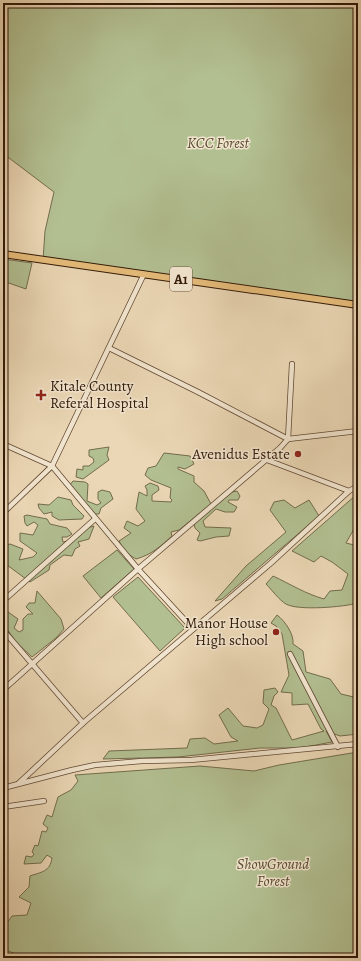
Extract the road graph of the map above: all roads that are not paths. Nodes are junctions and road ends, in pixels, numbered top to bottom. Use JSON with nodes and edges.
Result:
{"nodes":[{"id":1,"x":3,"y":254,"type":"edge"},
{"id":2,"x":144,"y":274,"type":"junction"},
{"id":3,"x":358,"y":305,"type":"edge"},
{"id":4,"x":109,"y":348,"type":"junction"},
{"id":5,"x":292,"y":364,"type":"dead end"},
{"id":6,"x":358,"y":431,"type":"edge"},
{"id":7,"x":288,"y":440,"type":"junction"},
{"id":8,"x":3,"y":444,"type":"edge"},
{"id":9,"x":267,"y":460,"type":"junction"},
{"id":10,"x":52,"y":466,"type":"junction"},
{"id":11,"x":358,"y":486,"type":"edge"},
{"id":12,"x":350,"y":491,"type":"junction"},
{"id":13,"x":3,"y":513,"type":"edge"},
{"id":14,"x":94,"y":519,"type":"junction"},
{"id":15,"x":138,"y":569,"type":"junction"},
{"id":16,"x":3,"y":600,"type":"edge"},
{"id":17,"x":193,"y":629,"type":"junction"},
{"id":18,"x":3,"y":630,"type":"edge"},
{"id":19,"x":290,"y":654,"type":"dead end"},
{"id":20,"x":33,"y":664,"type":"junction"},
{"id":21,"x":3,"y":690,"type":"edge"},
{"id":22,"x":83,"y":723,"type":"junction"},
{"id":23,"x":358,"y":744,"type":"edge"},
{"id":24,"x":338,"y":747,"type":"junction"},
{"id":25,"x":18,"y":784,"type":"junction"},
{"id":26,"x":3,"y":788,"type":"edge"},
{"id":27,"x":44,"y":800,"type":"dead end"},
{"id":28,"x":3,"y":807,"type":"edge"}],
"edges":[{"from":1,"to":2,"type":"highway","number":"A1"},
{"from":2,"to":3,"type":"highway","number":"A1"},
{"from":2,"to":4,"type":"street"},
{"from":4,"to":7,"type":"street"},
{"from":4,"to":10,"type":"street"},
{"from":5,"to":7,"type":"street"},
{"from":6,"to":7,"type":"street"},
{"from":7,"to":9,"type":"street"},
{"from":8,"to":10,"type":"street"},
{"from":9,"to":12,"type":"street"},
{"from":9,"to":15,"type":"street"},
{"from":10,"to":13,"type":"street"},
{"from":10,"to":14,"type":"street"},
{"from":11,"to":12,"type":"street"},
{"from":12,"to":17,"type":"street"},
{"from":14,"to":15,"type":"street"},
{"from":14,"to":16,"type":"street"},
{"from":15,"to":17,"type":"street"},
{"from":15,"to":20,"type":"street"},
{"from":17,"to":22,"type":"street"},
{"from":18,"to":20,"type":"street"},
{"from":19,"to":24,"type":"street"},
{"from":20,"to":21,"type":"street"},
{"from":20,"to":22,"type":"street"},
{"from":22,"to":25,"type":"street"},
{"from":23,"to":24,"type":"street"},
{"from":24,"to":25,"type":"street"},
{"from":25,"to":26,"type":"street"},
{"from":27,"to":28,"type":"street"}]}
